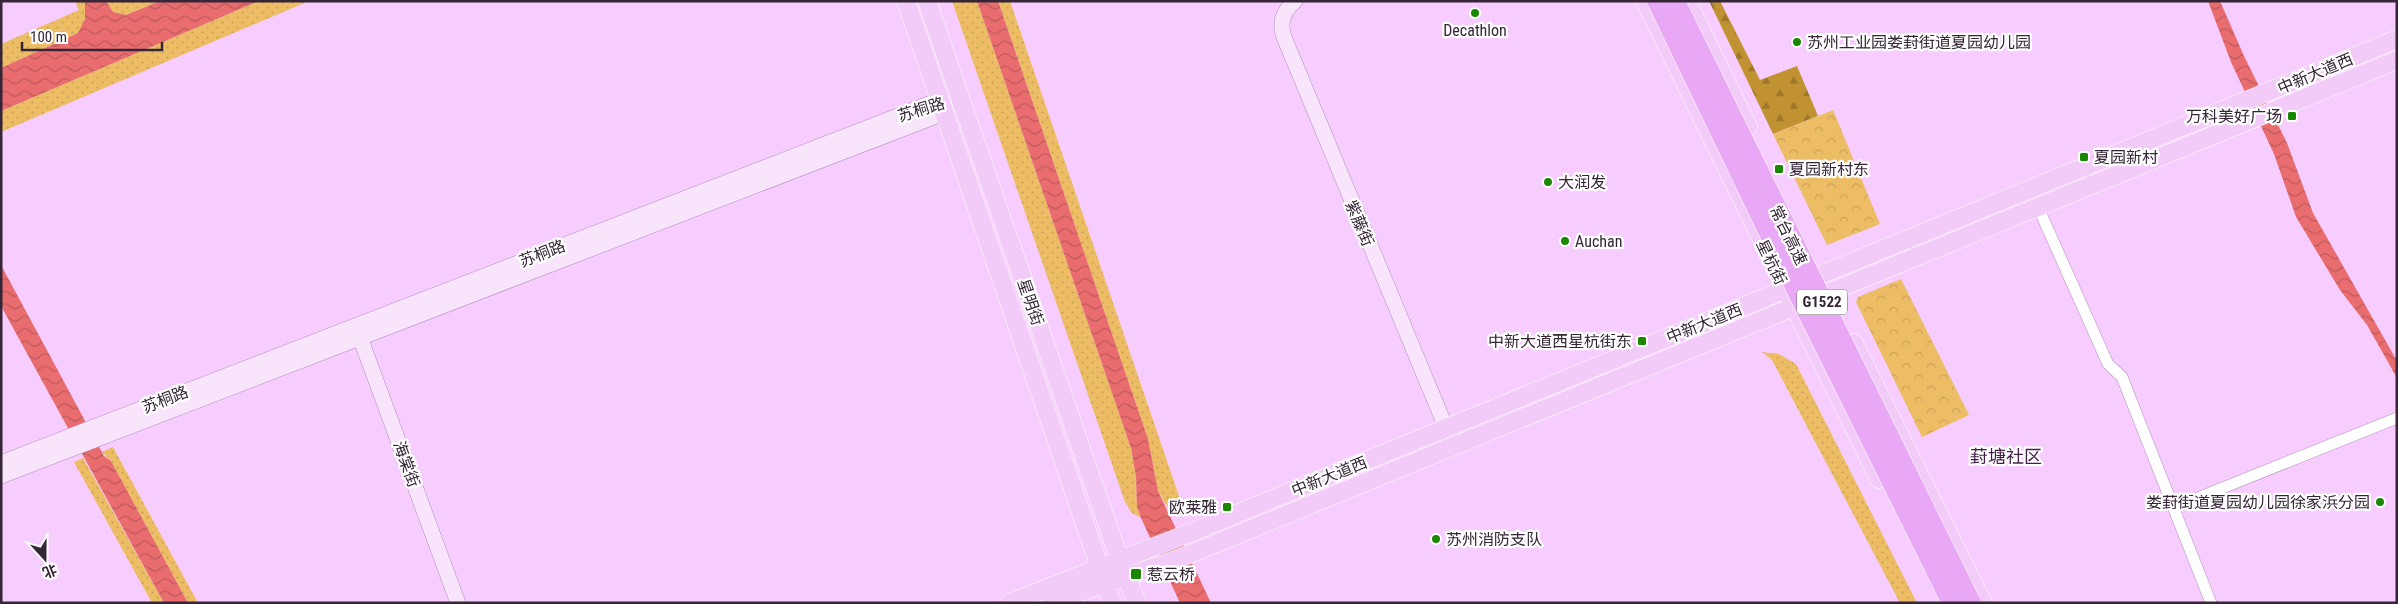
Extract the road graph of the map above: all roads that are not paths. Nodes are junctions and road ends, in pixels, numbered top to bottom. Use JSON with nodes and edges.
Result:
{"nodes":[{"id":1,"x":906,"y":1,"type":"edge"},
{"id":2,"x":927,"y":1,"type":"edge"},
{"id":3,"x":1295,"y":1,"type":"edge"},
{"id":4,"x":1645,"y":1,"type":"edge"},
{"id":5,"x":1657,"y":1,"type":"edge"},
{"id":6,"x":1675,"y":1,"type":"edge"},
{"id":7,"x":1687,"y":1,"type":"edge"},
{"id":8,"x":2397,"y":39,"type":"edge"},
{"id":9,"x":2397,"y":60,"type":"edge"},
{"id":10,"x":961,"y":99,"type":"junction"},
{"id":11,"x":941,"y":106,"type":"junction"},
{"id":12,"x":2231,"y":107,"type":"junction"},
{"id":13,"x":2238,"y":124,"type":"junction"},
{"id":14,"x":1719,"y":154,"type":"junction"},
{"id":15,"x":2038,"y":207,"type":"junction"},
{"id":16,"x":1820,"y":276,"type":"junction"},
{"id":17,"x":1804,"y":282,"type":"junction"},
{"id":18,"x":1785,"y":290,"type":"junction"},
{"id":19,"x":1829,"y":292,"type":"junction"},
{"id":20,"x":1812,"y":300,"type":"junction"},
{"id":21,"x":1793,"y":307,"type":"junction"},
{"id":22,"x":358,"y":331,"type":"junction"},
{"id":23,"x":2397,"y":418,"type":"edge"},
{"id":24,"x":1446,"y":428,"type":"junction"},
{"id":25,"x":1454,"y":446,"type":"junction"},
{"id":26,"x":1906,"y":448,"type":"junction"},
{"id":27,"x":50,"y":450,"type":"junction"},
{"id":28,"x":1,"y":463,"type":"edge"},
{"id":29,"x":1,"y":476,"type":"edge"},
{"id":30,"x":2175,"y":507,"type":"junction"},
{"id":31,"x":1123,"y":569,"type":"junction"},
{"id":32,"x":1101,"y":576,"type":"junction"},
{"id":33,"x":458,"y":603,"type":"edge"},
{"id":34,"x":1009,"y":603,"type":"edge"},
{"id":35,"x":1051,"y":603,"type":"edge"},
{"id":36,"x":1112,"y":603,"type":"edge"},
{"id":37,"x":1137,"y":603,"type":"edge"},
{"id":38,"x":1941,"y":603,"type":"edge"},
{"id":39,"x":1952,"y":603,"type":"edge"},
{"id":40,"x":1970,"y":603,"type":"edge"},
{"id":41,"x":1983,"y":603,"type":"edge"},
{"id":42,"x":2211,"y":603,"type":"edge"}],
"edges":[{"from":1,"to":11,"type":"main road","name":"星明街"},
{"from":2,"to":10,"type":"main road","name":"星明街"},
{"from":3,"to":24,"type":"main road","name":"紫藤街"},
{"from":4,"to":14,"type":"main road","name":"星杭街"},
{"from":5,"to":39,"type":"highway","name":"常台高速","number":"G1522","bridge":true},
{"from":6,"to":40,"type":"highway","name":"常台高速","number":"G1522","bridge":true},
{"from":7,"to":16,"type":"main road"},
{"from":8,"to":12,"type":"main road","name":"中新大道西"},
{"from":9,"to":13,"type":"main road","name":"中新大道西"},
{"from":10,"to":11,"type":"main road","name":"苏桐路"},
{"from":10,"to":31,"type":"main road","name":"星明街"},
{"from":11,"to":22,"type":"main road","name":"苏桐路"},
{"from":11,"to":32,"type":"main road","name":"星明街"},
{"from":12,"to":13,"type":"main road"},
{"from":12,"to":16,"type":"main road","name":"中新大道西"},
{"from":13,"to":15,"type":"main road","name":"中新大道西"},
{"from":14,"to":17,"type":"main road"},
{"from":14,"to":18,"type":"main road","name":"星杭街"},
{"from":15,"to":19,"type":"main road","name":"中新大道西"},
{"from":15,"to":30,"type":"street"},
{"from":16,"to":17,"type":"main road","name":"中新大道西"},
{"from":16,"to":19,"type":"main road"},
{"from":17,"to":18,"type":"main road","name":"中新大道西"},
{"from":17,"to":19,"type":"main road"},
{"from":18,"to":20,"type":"main road"},
{"from":18,"to":21,"type":"main road","name":"星杭街"},
{"from":18,"to":24,"type":"main road","name":"中新大道西"},
{"from":19,"to":20,"type":"main road","name":"中新大道西"},
{"from":19,"to":26,"type":"main road"},
{"from":20,"to":21,"type":"main road","name":"中新大道西"},
{"from":20,"to":26,"type":"main road"},
{"from":21,"to":25,"type":"main road","name":"中新大道西"},
{"from":21,"to":38,"type":"main road","name":"星杭街"},
{"from":22,"to":27,"type":"main road","name":"苏桐路"},
{"from":22,"to":33,"type":"main road","name":"海棠街"},
{"from":23,"to":30,"type":"street"},
{"from":24,"to":25,"type":"main road","name":"紫藤街"},
{"from":24,"to":31,"type":"main road","name":"中新大道西"},
{"from":25,"to":31,"type":"main road","name":"中新大道西"},
{"from":26,"to":41,"type":"main road"},
{"from":27,"to":28,"type":"main road","name":"苏桐路"},
{"from":27,"to":29,"type":"main road","name":"苏桐路"},
{"from":30,"to":42,"type":"street"},
{"from":31,"to":32,"type":"main road","name":"中新大道西"},
{"from":31,"to":37,"type":"main road","name":"星明街"},
{"from":32,"to":34,"type":"main road","name":"中新大道西"},
{"from":32,"to":35,"type":"main road","name":"中新大道西"},
{"from":32,"to":36,"type":"main road","name":"星明街"}]}
